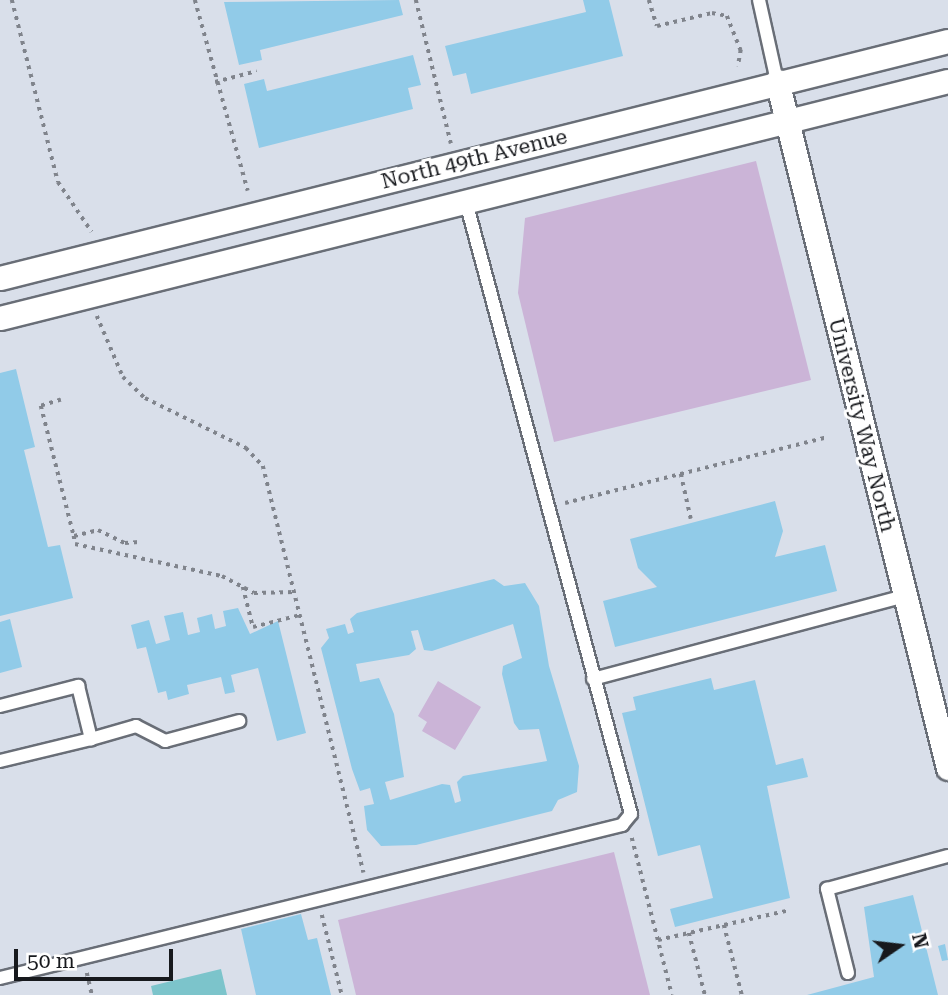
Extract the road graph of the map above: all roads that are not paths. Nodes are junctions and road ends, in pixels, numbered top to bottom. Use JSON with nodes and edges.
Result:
{"nodes":[{"id":1,"x":759,"y":0,"type":"edge"},
{"id":2,"x":948,"y":41,"type":"edge"},
{"id":3,"x":948,"y":81,"type":"edge"},
{"id":4,"x":777,"y":82,"type":"junction"},
{"id":5,"x":786,"y":122,"type":"junction"},
{"id":6,"x":466,"y":202,"type":"junction"},
{"id":7,"x":0,"y":278,"type":"edge"},
{"id":8,"x":0,"y":318,"type":"edge"},
{"id":9,"x":905,"y":596,"type":"junction"},
{"id":10,"x":593,"y":679,"type":"junction"},
{"id":11,"x":0,"y":706,"type":"edge"},
{"id":12,"x":239,"y":722,"type":"dead end"},
{"id":13,"x":91,"y":739,"type":"junction"},
{"id":14,"x":0,"y":761,"type":"edge"},
{"id":15,"x":948,"y":768,"type":"edge"},
{"id":16,"x":948,"y":856,"type":"edge"},
{"id":17,"x":848,"y":973,"type":"dead end"},
{"id":18,"x":0,"y":978,"type":"edge"}],
"edges":[{"from":1,"to":4,"type":"lane"},
{"from":2,"to":4,"type":"street","name":"North 49th Avenue"},
{"from":3,"to":5,"type":"street","name":"North 49th Avenue"},
{"from":4,"to":5,"type":"street","name":"University Way North"},
{"from":4,"to":7,"type":"street","name":"North 49th Avenue"},
{"from":5,"to":6,"type":"street","name":"North 49th Avenue"},
{"from":5,"to":9,"type":"street","name":"University Way North"},
{"from":6,"to":8,"type":"street","name":"North 49th Avenue"},
{"from":6,"to":10,"type":"lane"},
{"from":9,"to":10,"type":"lane"},
{"from":9,"to":15,"type":"street","name":"University Way North"},
{"from":10,"to":18,"type":"lane"},
{"from":11,"to":13,"type":"lane"},
{"from":12,"to":13,"type":"lane"},
{"from":13,"to":14,"type":"lane"},
{"from":16,"to":17,"type":"lane"}]}
